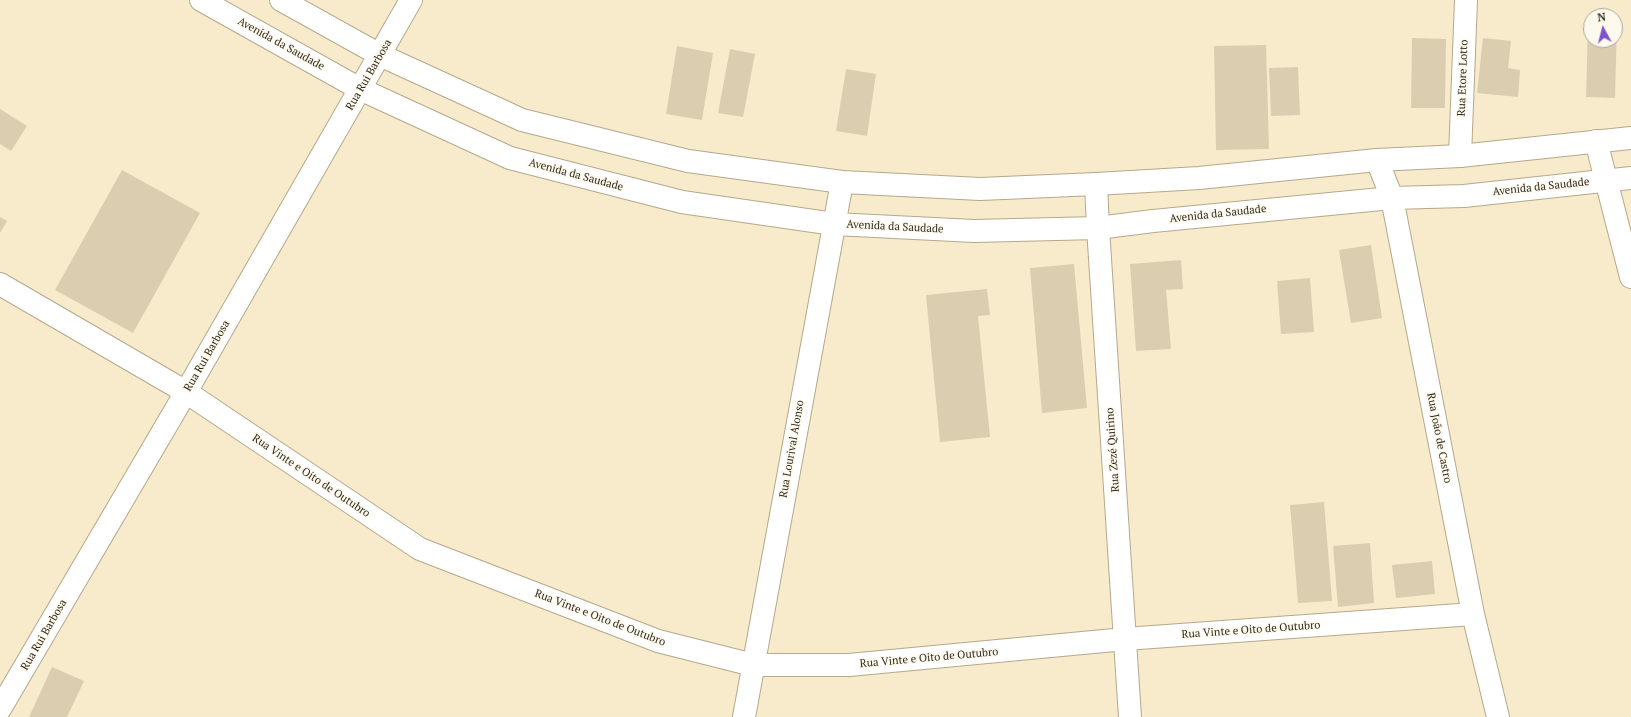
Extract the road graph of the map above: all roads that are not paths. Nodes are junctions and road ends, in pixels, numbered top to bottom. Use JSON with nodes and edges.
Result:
{"nodes":[{"id":1,"x":201,"y":0,"type":"edge"},
{"id":2,"x":281,"y":0,"type":"edge"},
{"id":3,"x":411,"y":0,"type":"edge"},
{"id":4,"x":1466,"y":0,"type":"edge"},
{"id":5,"x":380,"y":55,"type":"junction"},
{"id":6,"x":360,"y":89,"type":"junction"},
{"id":7,"x":1631,"y":138,"type":"edge"},
{"id":8,"x":1596,"y":141,"type":"junction"},
{"id":9,"x":1460,"y":156,"type":"junction"},
{"id":10,"x":1377,"y":160,"type":"junction"},
{"id":11,"x":1631,"y":178,"type":"edge"},
{"id":12,"x":1607,"y":180,"type":"junction"},
{"id":13,"x":842,"y":182,"type":"junction"},
{"id":14,"x":1096,"y":184,"type":"junction"},
{"id":15,"x":1392,"y":198,"type":"junction"},
{"id":16,"x":834,"y":224,"type":"junction"},
{"id":17,"x":1098,"y":228,"type":"junction"},
{"id":18,"x":1631,"y":277,"type":"edge"},
{"id":19,"x":0,"y":284,"type":"edge"},
{"id":20,"x":186,"y":392,"type":"junction"},
{"id":21,"x":1473,"y":614,"type":"junction"},
{"id":22,"x":1125,"y":639,"type":"junction"},
{"id":23,"x":753,"y":665,"type":"junction"},
{"id":24,"x":0,"y":709,"type":"edge"},
{"id":25,"x":744,"y":717,"type":"edge"},
{"id":26,"x":1130,"y":717,"type":"edge"},
{"id":27,"x":1498,"y":717,"type":"edge"}],
"edges":[{"from":1,"to":6,"type":"street","name":"Avenida da Saudade"},
{"from":2,"to":5,"type":"street"},
{"from":3,"to":5,"type":"street","name":"Rua Rui Barbosa"},
{"from":4,"to":9,"type":"street","name":"Rua Etore Lotto"},
{"from":5,"to":6,"type":"street","name":"Rua Rui Barbosa"},
{"from":5,"to":13,"type":"street"},
{"from":6,"to":16,"type":"street","name":"Avenida da Saudade"},
{"from":6,"to":20,"type":"street","name":"Rua Rui Barbosa"},
{"from":7,"to":8,"type":"street"},
{"from":8,"to":9,"type":"street"},
{"from":8,"to":12,"type":"street"},
{"from":9,"to":10,"type":"street"},
{"from":10,"to":14,"type":"street"},
{"from":10,"to":15,"type":"street","name":"Rua João de Castro"},
{"from":11,"to":12,"type":"street","name":"Avenida da Saudade"},
{"from":12,"to":15,"type":"street","name":"Avenida da Saudade"},
{"from":12,"to":18,"type":"street"},
{"from":13,"to":14,"type":"street"},
{"from":13,"to":16,"type":"street","name":"Rua Lourival Alonso"},
{"from":14,"to":17,"type":"street","name":"Rua Zezé Quirino"},
{"from":15,"to":17,"type":"street","name":"Avenida da Saudade"},
{"from":15,"to":21,"type":"street","name":"Rua João de Castro"},
{"from":16,"to":17,"type":"street","name":"Avenida da Saudade"},
{"from":16,"to":23,"type":"street","name":"Rua Lourival Alonso"},
{"from":17,"to":22,"type":"street","name":"Rua Zezé Quirino"},
{"from":19,"to":20,"type":"street","name":"Rua Vinte e Oito de Outubro"},
{"from":20,"to":23,"type":"street","name":"Rua Vinte e Oito de Outubro"},
{"from":20,"to":24,"type":"street","name":"Rua Rui Barbosa"},
{"from":21,"to":22,"type":"street","name":"Rua Vinte e Oito de Outubro"},
{"from":21,"to":27,"type":"street","name":"Rua João de Castro"},
{"from":22,"to":23,"type":"street","name":"Rua Vinte e Oito de Outubro"},
{"from":22,"to":26,"type":"street","name":"Rua Zezé Quirino"},
{"from":23,"to":25,"type":"street","name":"Rua Lourival Alonso"}]}
